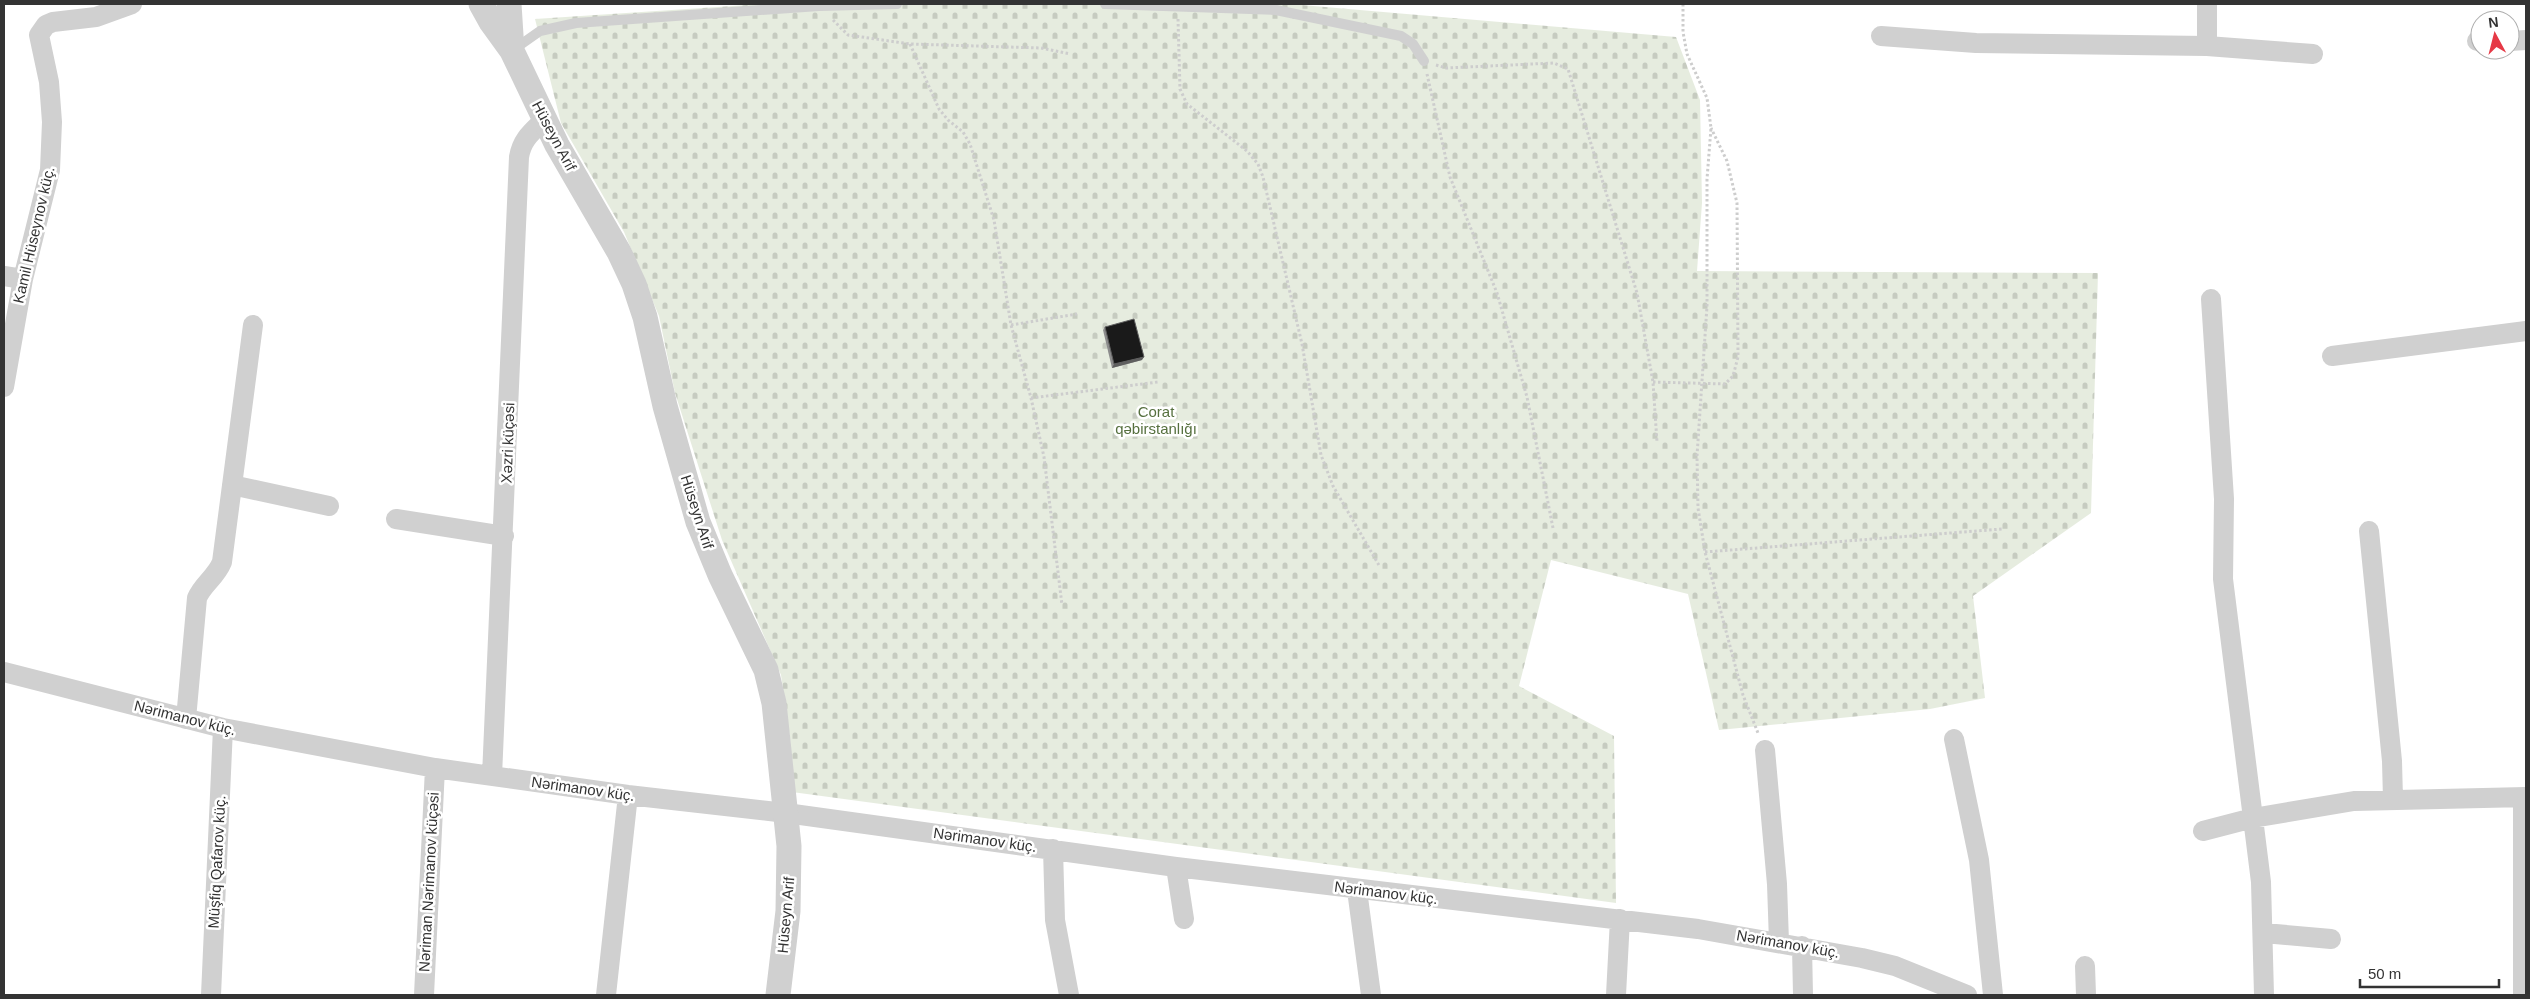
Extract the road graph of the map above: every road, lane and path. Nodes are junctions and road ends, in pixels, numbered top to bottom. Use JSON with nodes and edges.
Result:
{"nodes":[{"id":1,"x":132,"y":4,"type":"edge"},
{"id":2,"x":481,"y":4,"type":"edge"},
{"id":3,"x":509,"y":4,"type":"edge"},
{"id":4,"x":897,"y":4,"type":"edge"},
{"id":5,"x":1105,"y":4,"type":"edge"},
{"id":6,"x":1683,"y":4,"type":"edge"},
{"id":7,"x":2207,"y":4,"type":"edge"},
{"id":8,"x":1177,"y":5,"type":"junction"},
{"id":9,"x":819,"y":6,"type":"junction"},
{"id":10,"x":1880,"y":36,"type":"dead end"},
{"id":11,"x":910,"y":44,"type":"junction"},
{"id":12,"x":2207,"y":46,"type":"junction"},
{"id":13,"x":512,"y":50,"type":"junction"},
{"id":14,"x":1070,"y":54,"type":"dead end"},
{"id":15,"x":2314,"y":54,"type":"dead end"},
{"id":16,"x":1424,"y":61,"type":"junction"},
{"id":17,"x":544,"y":120,"type":"junction"},
{"id":18,"x":1711,"y":128,"type":"junction"},
{"id":19,"x":13,"y":277,"type":"edge"},
{"id":20,"x":2211,"y":299,"type":"dead end"},
{"id":21,"x":1077,"y":314,"type":"dead end"},
{"id":22,"x":253,"y":325,"type":"dead end"},
{"id":23,"x":1010,"y":325,"type":"junction"},
{"id":24,"x":2526,"y":331,"type":"edge"},
{"id":25,"x":2332,"y":356,"type":"dead end"},
{"id":26,"x":1158,"y":382,"type":"dead end"},
{"id":27,"x":1653,"y":382,"type":"junction"},
{"id":28,"x":1701,"y":384,"type":"junction"},
{"id":29,"x":4,"y":387,"type":"edge"},
{"id":30,"x":1031,"y":398,"type":"junction"},
{"id":31,"x":1657,"y":442,"type":"dead end"},
{"id":32,"x":232,"y":485,"type":"junction"},
{"id":33,"x":328,"y":506,"type":"dead end"},
{"id":34,"x":396,"y":519,"type":"dead end"},
{"id":35,"x":1553,"y":528,"type":"dead end"},
{"id":36,"x":2002,"y":529,"type":"dead end"},
{"id":37,"x":2369,"y":531,"type":"dead end"},
{"id":38,"x":504,"y":536,"type":"junction"},
{"id":39,"x":1706,"y":552,"type":"junction"},
{"id":40,"x":1380,"y":568,"type":"dead end"},
{"id":41,"x":1062,"y":605,"type":"dead end"},
{"id":42,"x":4,"y":672,"type":"edge"},
{"id":43,"x":186,"y":719,"type":"junction"},
{"id":44,"x":223,"y":728,"type":"junction"},
{"id":45,"x":1954,"y":739,"type":"dead end"},
{"id":46,"x":1765,"y":750,"type":"joint"},
{"id":47,"x":435,"y":768,"type":"junction"},
{"id":48,"x":492,"y":776,"type":"junction"},
{"id":49,"x":628,"y":796,"type":"junction"},
{"id":50,"x":2525,"y":797,"type":"edge"},
{"id":51,"x":2393,"y":799,"type":"junction"},
{"id":52,"x":786,"y":813,"type":"junction"},
{"id":53,"x":2253,"y":818,"type":"junction"},
{"id":54,"x":2203,"y":831,"type":"dead end"},
{"id":55,"x":1053,"y":849,"type":"junction"},
{"id":56,"x":1176,"y":867,"type":"junction"},
{"id":57,"x":1357,"y":890,"type":"junction"},
{"id":58,"x":1620,"y":919,"type":"junction"},
{"id":59,"x":1184,"y":920,"type":"dead end"},
{"id":60,"x":2264,"y":933,"type":"junction"},
{"id":61,"x":2331,"y":939,"type":"dead end"},
{"id":62,"x":1779,"y":942,"type":"junction"},
{"id":63,"x":1802,"y":946,"type":"junction"},
{"id":64,"x":2086,"y":966,"type":"dead end"},
{"id":65,"x":211,"y":995,"type":"edge"},
{"id":66,"x":424,"y":995,"type":"edge"},
{"id":67,"x":606,"y":995,"type":"edge"},
{"id":68,"x":778,"y":995,"type":"edge"},
{"id":69,"x":1068,"y":995,"type":"edge"},
{"id":70,"x":1371,"y":995,"type":"edge"},
{"id":71,"x":1616,"y":995,"type":"edge"},
{"id":72,"x":1803,"y":995,"type":"edge"},
{"id":73,"x":1966,"y":995,"type":"edge"},
{"id":74,"x":1993,"y":995,"type":"edge"},
{"id":75,"x":2086,"y":995,"type":"edge"},
{"id":76,"x":2264,"y":995,"type":"edge"},
{"id":77,"x":2523,"y":995,"type":"edge"}],
"edges":[{"from":1,"to":19,"type":"street","name":"Kamil Hüseynov küç."},
{"from":2,"to":13,"type":"street"},
{"from":3,"to":13,"type":"street"},
{"from":4,"to":9,"type":"lane"},
{"from":5,"to":8,"type":"lane"},
{"from":6,"to":18,"type":"path"},
{"from":7,"to":12,"type":"street"},
{"from":8,"to":16,"type":"lane"},
{"from":8,"to":40,"type":"path"},
{"from":9,"to":11,"type":"path"},
{"from":9,"to":13,"type":"lane"},
{"from":10,"to":12,"type":"street"},
{"from":11,"to":14,"type":"path"},
{"from":11,"to":23,"type":"path"},
{"from":12,"to":15,"type":"street"},
{"from":13,"to":17,"type":"street","name":"Hüseyn Arif"},
{"from":16,"to":27,"type":"path"},
{"from":16,"to":35,"type":"path"},
{"from":17,"to":38,"type":"street","name":"Xəzri küçəsi"},
{"from":17,"to":52,"type":"street","name":"Hüseyn Arif"},
{"from":18,"to":28,"type":"path"},
{"from":18,"to":28,"type":"path"},
{"from":19,"to":29,"type":"street","name":"Kamil Hüseynov küç."},
{"from":20,"to":53,"type":"street"},
{"from":21,"to":23,"type":"path"},
{"from":22,"to":32,"type":"street"},
{"from":23,"to":30,"type":"path"},
{"from":24,"to":25,"type":"street"},
{"from":26,"to":30,"type":"path"},
{"from":27,"to":28,"type":"path"},
{"from":27,"to":31,"type":"path"},
{"from":28,"to":39,"type":"path"},
{"from":30,"to":41,"type":"path"},
{"from":32,"to":33,"type":"street"},
{"from":32,"to":43,"type":"street"},
{"from":34,"to":38,"type":"street"},
{"from":36,"to":39,"type":"path"},
{"from":37,"to":51,"type":"street"},
{"from":38,"to":48,"type":"street","name":"Xəzri küçəsi"},
{"from":39,"to":46,"type":"path"},
{"from":42,"to":43,"type":"street","name":"Nərimanov küç."},
{"from":43,"to":44,"type":"street","name":"Nərimanov küç."},
{"from":44,"to":47,"type":"street","name":"Nərimanov küç."},
{"from":44,"to":65,"type":"street","name":"Müşfiq Qafarov küç."},
{"from":45,"to":74,"type":"street"},
{"from":46,"to":62,"type":"street"},
{"from":47,"to":48,"type":"street","name":"Nərimanov küç."},
{"from":47,"to":66,"type":"street","name":"Nəriman Nərimanov küçəsi"},
{"from":48,"to":49,"type":"street","name":"Nərimanov küç."},
{"from":49,"to":52,"type":"street","name":"Nərimanov küç."},
{"from":49,"to":67,"type":"street"},
{"from":50,"to":51,"type":"street"},
{"from":50,"to":77,"type":"street"},
{"from":51,"to":53,"type":"street"},
{"from":52,"to":55,"type":"street","name":"Nərimanov küç."},
{"from":52,"to":68,"type":"street","name":"Hüseyn Arif"},
{"from":53,"to":54,"type":"street"},
{"from":53,"to":60,"type":"street"},
{"from":55,"to":56,"type":"street","name":"Nərimanov küç."},
{"from":55,"to":69,"type":"street"},
{"from":56,"to":57,"type":"street","name":"Nərimanov küç."},
{"from":56,"to":59,"type":"street"},
{"from":57,"to":58,"type":"street","name":"Nərimanov küç."},
{"from":57,"to":70,"type":"street"},
{"from":58,"to":62,"type":"street","name":"Nərimanov küç."},
{"from":58,"to":71,"type":"street"},
{"from":60,"to":61,"type":"street"},
{"from":60,"to":76,"type":"street"},
{"from":62,"to":63,"type":"street","name":"Nərimanov küç."},
{"from":63,"to":72,"type":"street"},
{"from":63,"to":73,"type":"street","name":"Nərimanov küç."},
{"from":64,"to":75,"type":"street"}]}
